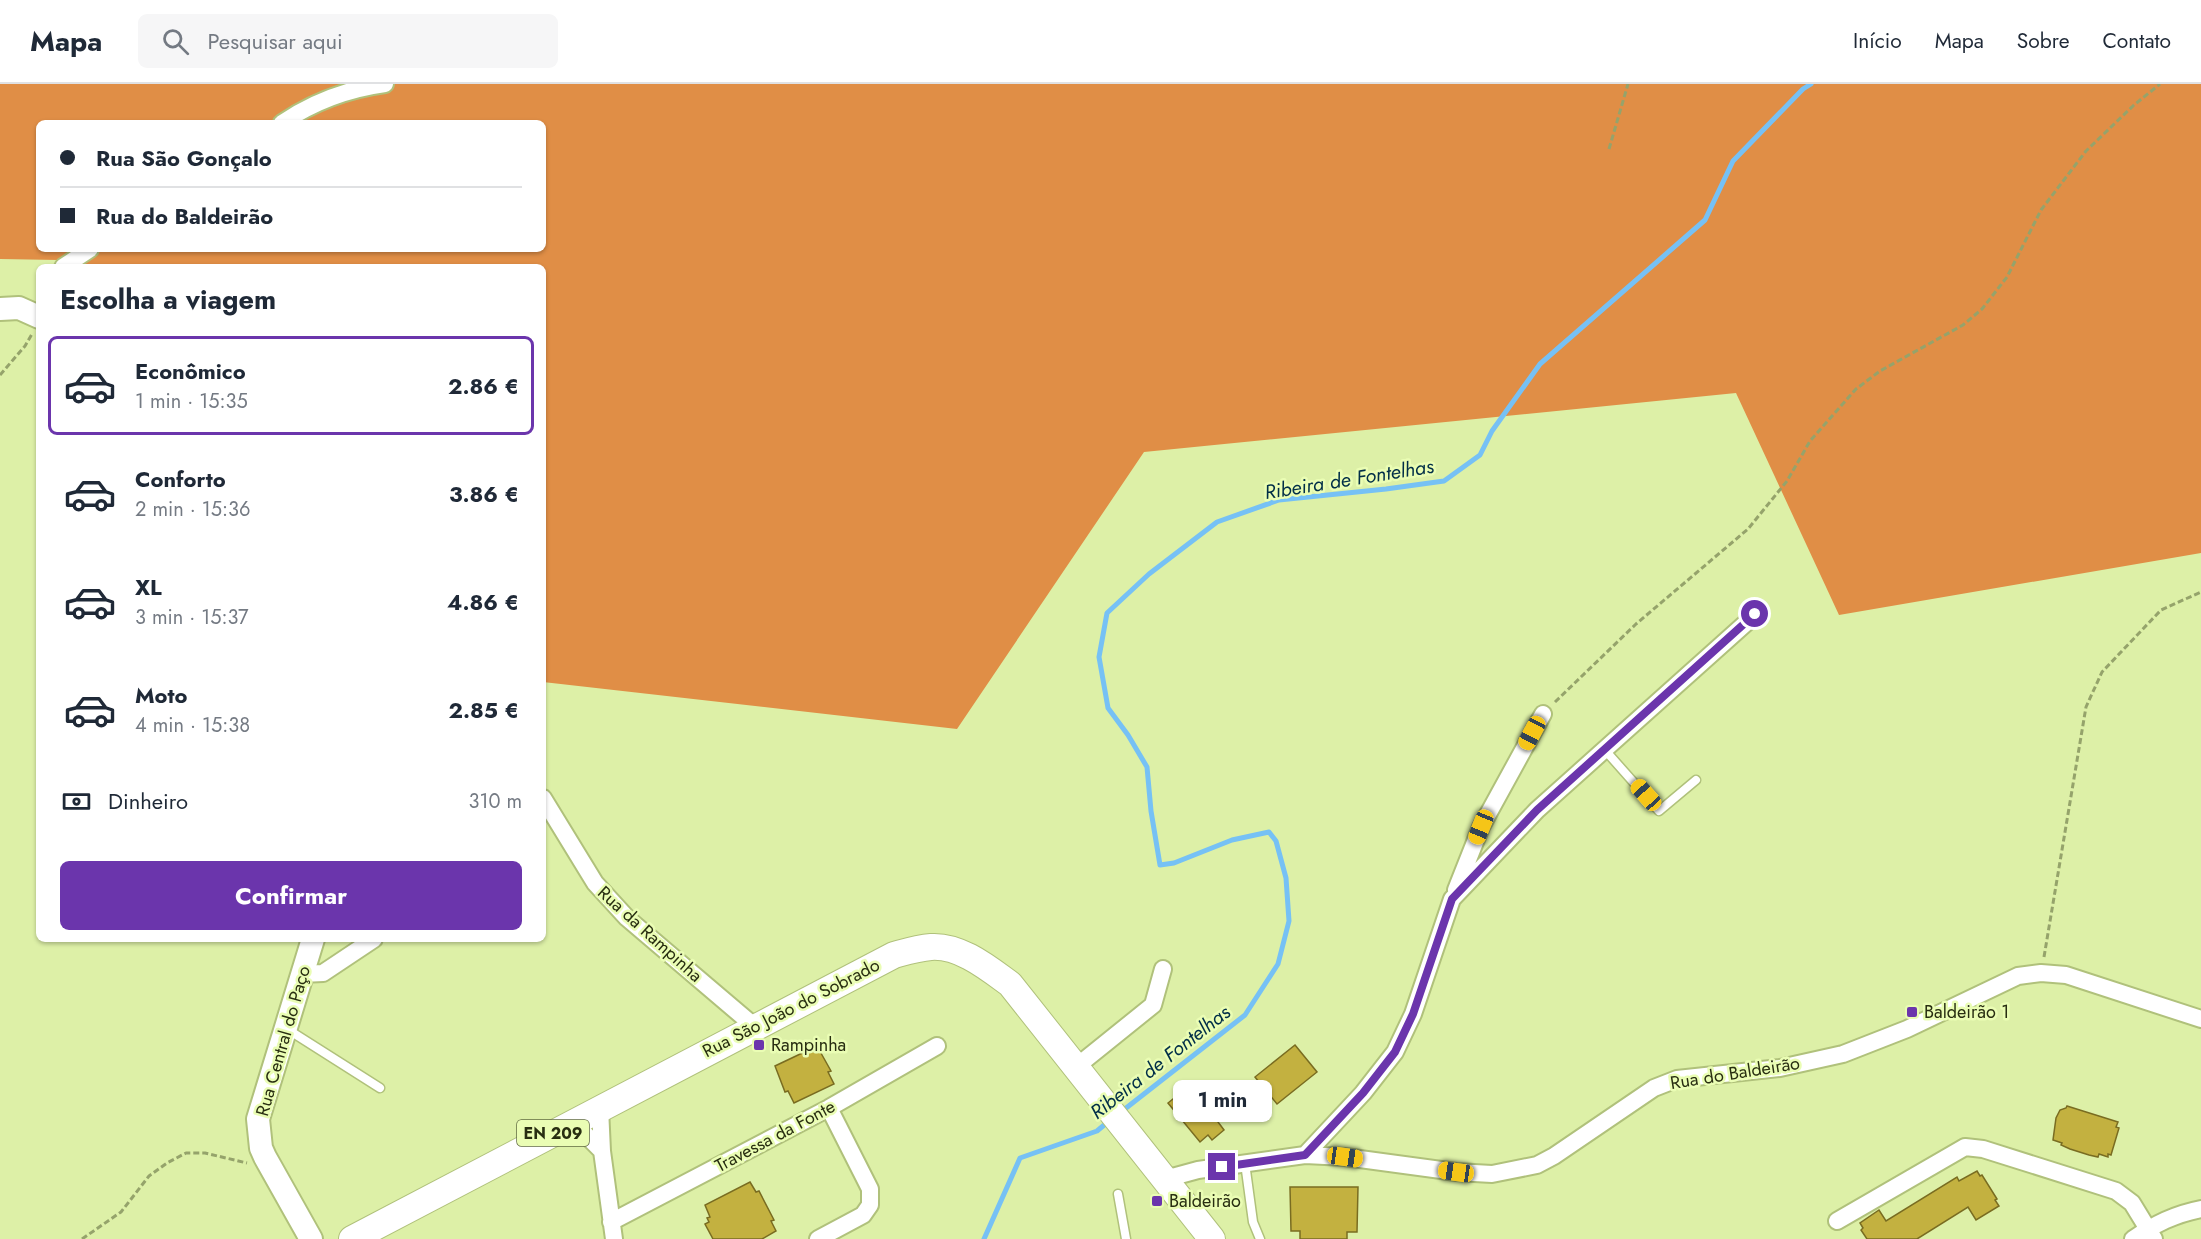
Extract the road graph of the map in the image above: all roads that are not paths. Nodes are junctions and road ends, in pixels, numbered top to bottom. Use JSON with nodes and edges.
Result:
{"nodes":[{"id":1,"x":385,"y":84,"type":"edge"},
{"id":2,"x":286,"y":120,"type":"edge"},
{"id":3,"x":86,"y":252,"type":"edge"},
{"id":4,"x":68,"y":264,"type":"edge"},
{"id":5,"x":0,"y":309,"type":"edge"},
{"id":6,"x":36,"y":322,"type":"edge"},
{"id":7,"x":1755,"y":614,"type":"dead end"},
{"id":8,"x":1543,"y":714,"type":"road end"},
{"id":9,"x":1604,"y":750,"type":"junction"},
{"id":10,"x":1696,"y":780,"type":"dead end"},
{"id":11,"x":546,"y":803,"type":"edge"},
{"id":12,"x":1452,"y":899,"type":"junction"},
{"id":13,"x":311,"y":942,"type":"edge"},
{"id":14,"x":370,"y":942,"type":"edge"},
{"id":15,"x":1163,"y":969,"type":"dead end"},
{"id":16,"x":302,"y":974,"type":"junction"},
{"id":17,"x":2201,"y":1019,"type":"edge"},
{"id":18,"x":754,"y":1026,"type":"junction"},
{"id":19,"x":285,"y":1028,"type":"junction"},
{"id":20,"x":937,"y":1046,"type":"dead end"},
{"id":21,"x":1076,"y":1067,"type":"junction"},
{"id":22,"x":380,"y":1088,"type":"dead end"},
{"id":23,"x":600,"y":1108,"type":"junction"},
{"id":24,"x":829,"y":1108,"type":"junction"},
{"id":25,"x":573,"y":1122,"type":"junction"},
{"id":26,"x":602,"y":1151,"type":"junction"},
{"id":27,"x":1305,"y":1155,"type":"junction"},
{"id":28,"x":1245,"y":1163,"type":"junction"},
{"id":29,"x":1165,"y":1179,"type":"junction"},
{"id":30,"x":1118,"y":1194,"type":"dead end"},
{"id":31,"x":2201,"y":1209,"type":"edge"},
{"id":32,"x":1837,"y":1221,"type":"dead end"},
{"id":33,"x":613,"y":1231,"type":"edge"},
{"id":34,"x":2151,"y":1234,"type":"edge"},
{"id":35,"x":311,"y":1239,"type":"edge"},
{"id":36,"x":352,"y":1239,"type":"edge"},
{"id":37,"x":818,"y":1239,"type":"edge"},
{"id":38,"x":1126,"y":1239,"type":"edge"},
{"id":39,"x":1212,"y":1239,"type":"edge"},
{"id":40,"x":1260,"y":1239,"type":"edge"},
{"id":41,"x":2133,"y":1239,"type":"edge"}],
"edges":[{"from":1,"to":2,"type":"street"},
{"from":3,"to":4,"type":"street"},
{"from":5,"to":6,"type":"street"},
{"from":7,"to":9,"type":"street"},
{"from":8,"to":12,"type":"street"},
{"from":9,"to":10,"type":"lane"},
{"from":9,"to":12,"type":"street"},
{"from":11,"to":18,"type":"street","name":"Rua da Rampinha"},
{"from":12,"to":27,"type":"street"},
{"from":13,"to":16,"type":"street","name":"Rua Central do Paço"},
{"from":14,"to":16,"type":"street"},
{"from":15,"to":21,"type":"street"},
{"from":16,"to":19,"type":"street","name":"Rua Central do Paço"},
{"from":17,"to":27,"type":"street","name":"Rua do Baldeirão"},
{"from":18,"to":21,"type":"main road","name":"Rua São João do Sobrado","number":"EN 209"},
{"from":18,"to":23,"type":"main road","name":"Rua São João do Sobrado","number":"EN 209"},
{"from":19,"to":22,"type":"lane"},
{"from":19,"to":35,"type":"street","name":"Rua Central do Paço"},
{"from":20,"to":24,"type":"street","name":"Travessa da Fonte"},
{"from":21,"to":29,"type":"main road","name":"Rua São João do Sobrado","number":"EN 209"},
{"from":23,"to":25,"type":"main road","name":"Rua São João do Sobrado","number":"EN 209"},
{"from":23,"to":26,"type":"street"},
{"from":24,"to":33,"type":"street","name":"Travessa da Fonte"},
{"from":24,"to":37,"type":"street"},
{"from":25,"to":26,"type":"street"},
{"from":25,"to":36,"type":"main road","name":"Rua São João do Sobrado","number":"EN 209"},
{"from":26,"to":33,"type":"street"},
{"from":27,"to":28,"type":"street","name":"Rua do Baldeirão"},
{"from":28,"to":29,"type":"street","name":"Rua do Baldeirão"},
{"from":28,"to":40,"type":"lane"},
{"from":29,"to":39,"type":"main road","name":"Rua São João do Sobrado","number":"EN 209"},
{"from":30,"to":38,"type":"lane"},
{"from":31,"to":34,"type":"street"},
{"from":32,"to":34,"type":"street"},
{"from":34,"to":41,"type":"street"}]}
